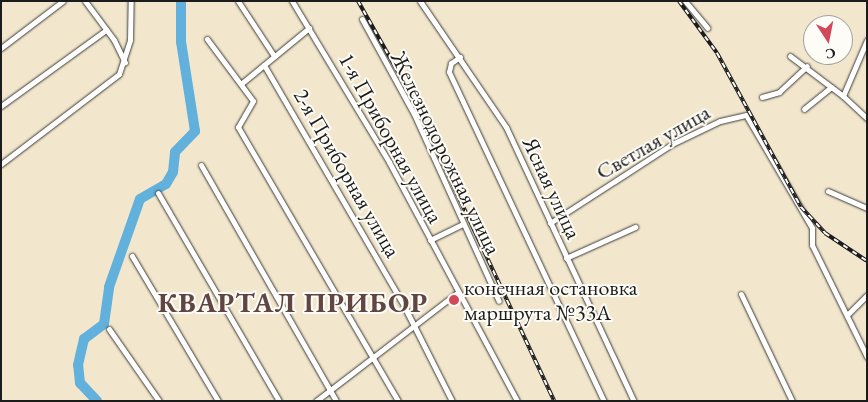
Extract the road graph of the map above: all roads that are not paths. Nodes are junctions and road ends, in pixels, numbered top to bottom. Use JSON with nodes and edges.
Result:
{"nodes":[{"id":1,"x":63,"y":1,"type":"edge"},
{"id":2,"x":85,"y":1,"type":"edge"},
{"id":3,"x":131,"y":1,"type":"edge"},
{"id":4,"x":238,"y":1,"type":"edge"},
{"id":5,"x":292,"y":1,"type":"edge"},
{"id":6,"x":420,"y":1,"type":"edge"},
{"id":7,"x":685,"y":1,"type":"edge"},
{"id":8,"x":362,"y":19,"type":"dead end"},
{"id":9,"x":309,"y":28,"type":"junction"},
{"id":10,"x":708,"y":28,"type":"dead end"},
{"id":11,"x":106,"y":30,"type":"junction"},
{"id":12,"x":206,"y":39,"type":"dead end"},
{"id":13,"x":867,"y":40,"type":"edge"},
{"id":14,"x":1,"y":48,"type":"edge"},
{"id":15,"x":274,"y":56,"type":"junction"},
{"id":16,"x":790,"y":56,"type":"dead end"},
{"id":17,"x":460,"y":57,"type":"junction"},
{"id":18,"x":125,"y":64,"type":"junction"},
{"id":19,"x":264,"y":64,"type":"junction"},
{"id":20,"x":807,"y":66,"type":"junction"},
{"id":21,"x":242,"y":83,"type":"junction"},
{"id":22,"x":831,"y":87,"type":"junction"},
{"id":23,"x":842,"y":96,"type":"junction"},
{"id":24,"x":762,"y":97,"type":"dead end"},
{"id":25,"x":1,"y":106,"type":"edge"},
{"id":26,"x":804,"y":109,"type":"dead end"},
{"id":27,"x":867,"y":118,"type":"edge"},
{"id":28,"x":1,"y":164,"type":"edge"},
{"id":29,"x":201,"y":165,"type":"dead end"},
{"id":30,"x":828,"y":190,"type":"dead end"},
{"id":31,"x":158,"y":193,"type":"dead end"},
{"id":32,"x":867,"y":208,"type":"edge"},
{"id":33,"x":550,"y":223,"type":"junction"},
{"id":34,"x":463,"y":224,"type":"junction"},
{"id":35,"x":635,"y":227,"type":"dead end"},
{"id":36,"x":430,"y":240,"type":"junction"},
{"id":37,"x":132,"y":256,"type":"dead end"},
{"id":38,"x":566,"y":258,"type":"junction"},
{"id":39,"x":457,"y":293,"type":"junction"},
{"id":40,"x":741,"y":294,"type":"dead end"},
{"id":41,"x":867,"y":295,"type":"edge"},
{"id":42,"x":499,"y":302,"type":"dead end"},
{"id":43,"x":847,"y":315,"type":"junction"},
{"id":44,"x":414,"y":325,"type":"junction"},
{"id":45,"x":109,"y":329,"type":"dead end"},
{"id":46,"x":865,"y":345,"type":"edge"},
{"id":47,"x":372,"y":357,"type":"junction"},
{"id":48,"x":867,"y":357,"type":"edge"},
{"id":49,"x":332,"y":389,"type":"junction"},
{"id":50,"x":159,"y":401,"type":"edge"},
{"id":51,"x":218,"y":401,"type":"edge"},
{"id":52,"x":279,"y":401,"type":"edge"},
{"id":53,"x":316,"y":401,"type":"edge"},
{"id":54,"x":336,"y":401,"type":"edge"},
{"id":55,"x":398,"y":401,"type":"edge"},
{"id":56,"x":452,"y":401,"type":"edge"},
{"id":57,"x":517,"y":401,"type":"edge"},
{"id":58,"x":604,"y":401,"type":"edge"},
{"id":59,"x":634,"y":401,"type":"edge"},
{"id":60,"x":792,"y":401,"type":"edge"}],
"edges":[{"from":1,"to":14,"type":"street"},
{"from":2,"to":11,"type":"street"},
{"from":3,"to":18,"type":"street"},
{"from":4,"to":15,"type":"street"},
{"from":5,"to":9,"type":"street","name":"1-я Приборная улица"},
{"from":6,"to":17,"type":"street","name":"Ясная улица"},
{"from":7,"to":10,"type":"street"},
{"from":8,"to":34,"type":"street","name":"Железнодорожная улица"},
{"from":9,"to":15,"type":"street"},
{"from":9,"to":36,"type":"street","name":"1-я Приборная улица"},
{"from":11,"to":18,"type":"street"},
{"from":11,"to":25,"type":"street"},
{"from":12,"to":21,"type":"street"},
{"from":13,"to":23,"type":"street"},
{"from":15,"to":19,"type":"street"},
{"from":16,"to":20,"type":"street"},
{"from":17,"to":33,"type":"street","name":"Ясная улица"},
{"from":17,"to":58,"type":"street"},
{"from":18,"to":28,"type":"street"},
{"from":19,"to":21,"type":"street"},
{"from":19,"to":44,"type":"street","name":"2-я Приборная улица"},
{"from":20,"to":22,"type":"street"},
{"from":20,"to":24,"type":"street"},
{"from":21,"to":47,"type":"street"},
{"from":22,"to":23,"type":"street"},
{"from":22,"to":26,"type":"street"},
{"from":23,"to":27,"type":"street"},
{"from":29,"to":49,"type":"street"},
{"from":30,"to":32,"type":"street"},
{"from":31,"to":52,"type":"street"},
{"from":33,"to":38,"type":"street","name":"Ясная улица"},
{"from":33,"to":43,"type":"street","name":"Светлая улица"},
{"from":34,"to":36,"type":"street"},
{"from":34,"to":42,"type":"street","name":"Железнодорожная улица"},
{"from":35,"to":38,"type":"street"},
{"from":36,"to":39,"type":"street","name":"1-я Приборная улица"},
{"from":37,"to":51,"type":"street"},
{"from":38,"to":59,"type":"street","name":"Ясная улица"},
{"from":39,"to":44,"type":"street"},
{"from":39,"to":57,"type":"street","name":"1-я Приборная улица"},
{"from":40,"to":60,"type":"street"},
{"from":41,"to":43,"type":"street"},
{"from":43,"to":46,"type":"street","name":"Светлая улица"},
{"from":44,"to":47,"type":"street"},
{"from":44,"to":56,"type":"street","name":"2-я Приборная улица"},
{"from":45,"to":50,"type":"street"},
{"from":46,"to":48,"type":"street","name":"Светлая улица"},
{"from":47,"to":49,"type":"street"},
{"from":47,"to":55,"type":"street"},
{"from":49,"to":53,"type":"street"},
{"from":49,"to":54,"type":"street"}]}
